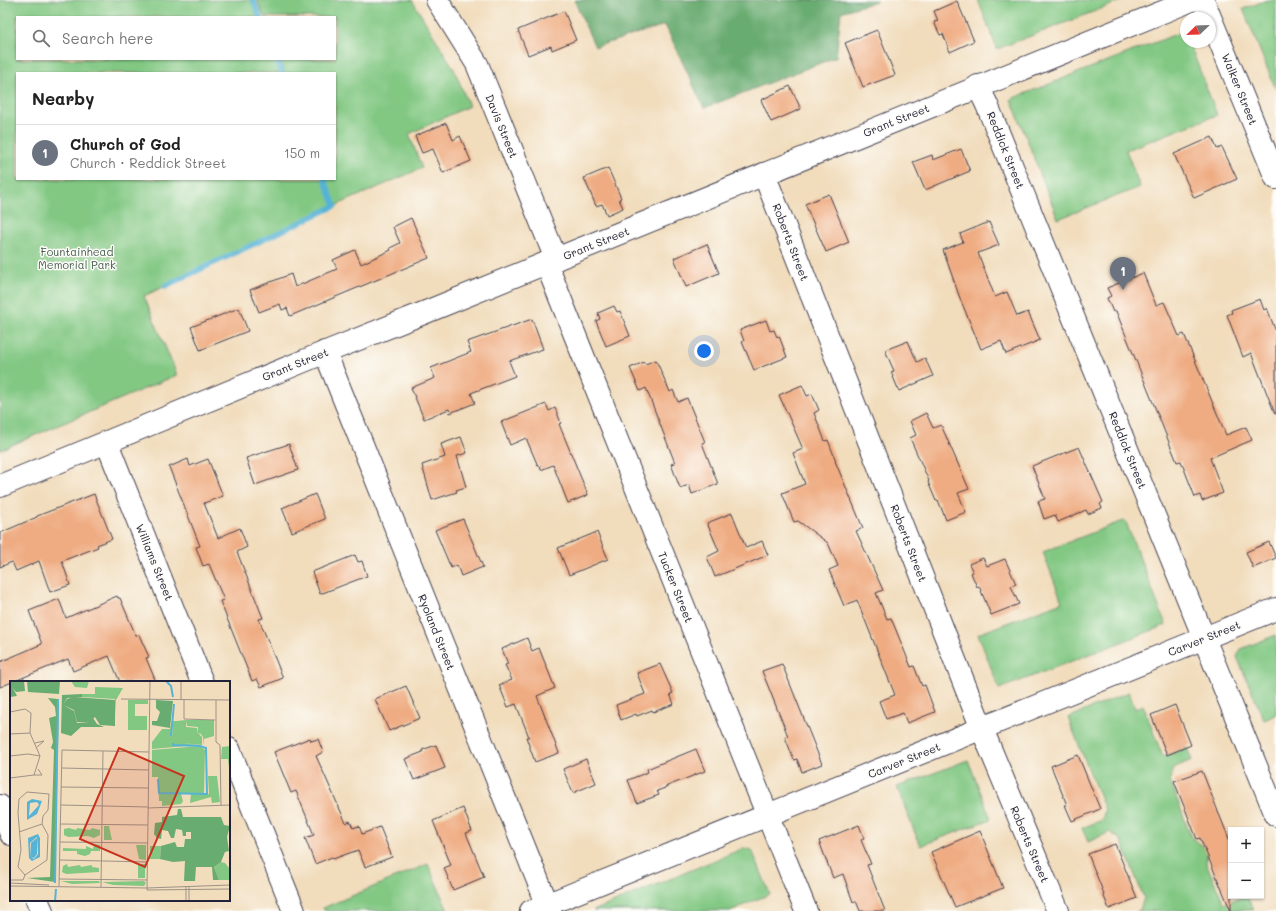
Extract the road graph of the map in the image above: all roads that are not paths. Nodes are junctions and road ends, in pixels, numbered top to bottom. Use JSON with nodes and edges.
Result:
{"nodes":[{"id":1,"x":437,"y":0,"type":"edge"},
{"id":2,"x":1192,"y":0,"type":"edge"},
{"id":3,"x":1203,"y":0,"type":"edge"},
{"id":4,"x":978,"y":86,"type":"junction"},
{"id":5,"x":764,"y":174,"type":"junction"},
{"id":6,"x":1276,"y":178,"type":"edge"},
{"id":7,"x":551,"y":261,"type":"junction"},
{"id":8,"x":325,"y":352,"type":"junction"},
{"id":9,"x":107,"y":443,"type":"junction"},
{"id":10,"x":0,"y":486,"type":"edge"},
{"id":11,"x":1276,"y":609,"type":"edge"},
{"id":12,"x":1204,"y":638,"type":"junction"},
{"id":13,"x":202,"y":681,"type":"edge"},
{"id":14,"x":982,"y":728,"type":"junction"},
{"id":15,"x":230,"y":751,"type":"edge"},
{"id":16,"x":0,"y":806,"type":"edge"},
{"id":17,"x":768,"y":815,"type":"junction"},
{"id":18,"x":1276,"y":815,"type":"edge"},
{"id":19,"x":10,"y":831,"type":"edge"},
{"id":20,"x":37,"y":901,"type":"edge"},
{"id":21,"x":543,"y":909,"type":"edge"},
{"id":22,"x":42,"y":911,"type":"edge"},
{"id":23,"x":294,"y":911,"type":"edge"},
{"id":24,"x":806,"y":911,"type":"edge"},
{"id":25,"x":1058,"y":911,"type":"edge"}],
"edges":[{"from":1,"to":7,"type":"street","name":"Davis Street"},
{"from":2,"to":4,"type":"street","name":"Grant Street"},
{"from":3,"to":6,"type":"street","name":"Walker Street"},
{"from":4,"to":5,"type":"street","name":"Grant Street"},
{"from":4,"to":12,"type":"street","name":"Reddick Street"},
{"from":5,"to":7,"type":"street","name":"Grant Street"},
{"from":5,"to":14,"type":"street","name":"Roberts Street"},
{"from":7,"to":8,"type":"street","name":"Grant Street"},
{"from":7,"to":17,"type":"street","name":"Tucker Street"},
{"from":8,"to":9,"type":"street","name":"Grant Street"},
{"from":8,"to":21,"type":"street","name":"Ryoland Street"},
{"from":9,"to":10,"type":"street","name":"Grant Street"},
{"from":9,"to":13,"type":"street","name":"Williams Street"},
{"from":11,"to":12,"type":"street","name":"Carver Street"},
{"from":12,"to":14,"type":"street","name":"Carver Street"},
{"from":12,"to":18,"type":"street","name":"Reddick Street"},
{"from":14,"to":17,"type":"street","name":"Carver Street"},
{"from":14,"to":25,"type":"street","name":"Roberts Street"},
{"from":15,"to":23,"type":"street"},
{"from":16,"to":19,"type":"street"},
{"from":17,"to":21,"type":"street","name":"Carver Street"},
{"from":17,"to":24,"type":"street","name":"Tucker Street"},
{"from":20,"to":22,"type":"street"}]}
